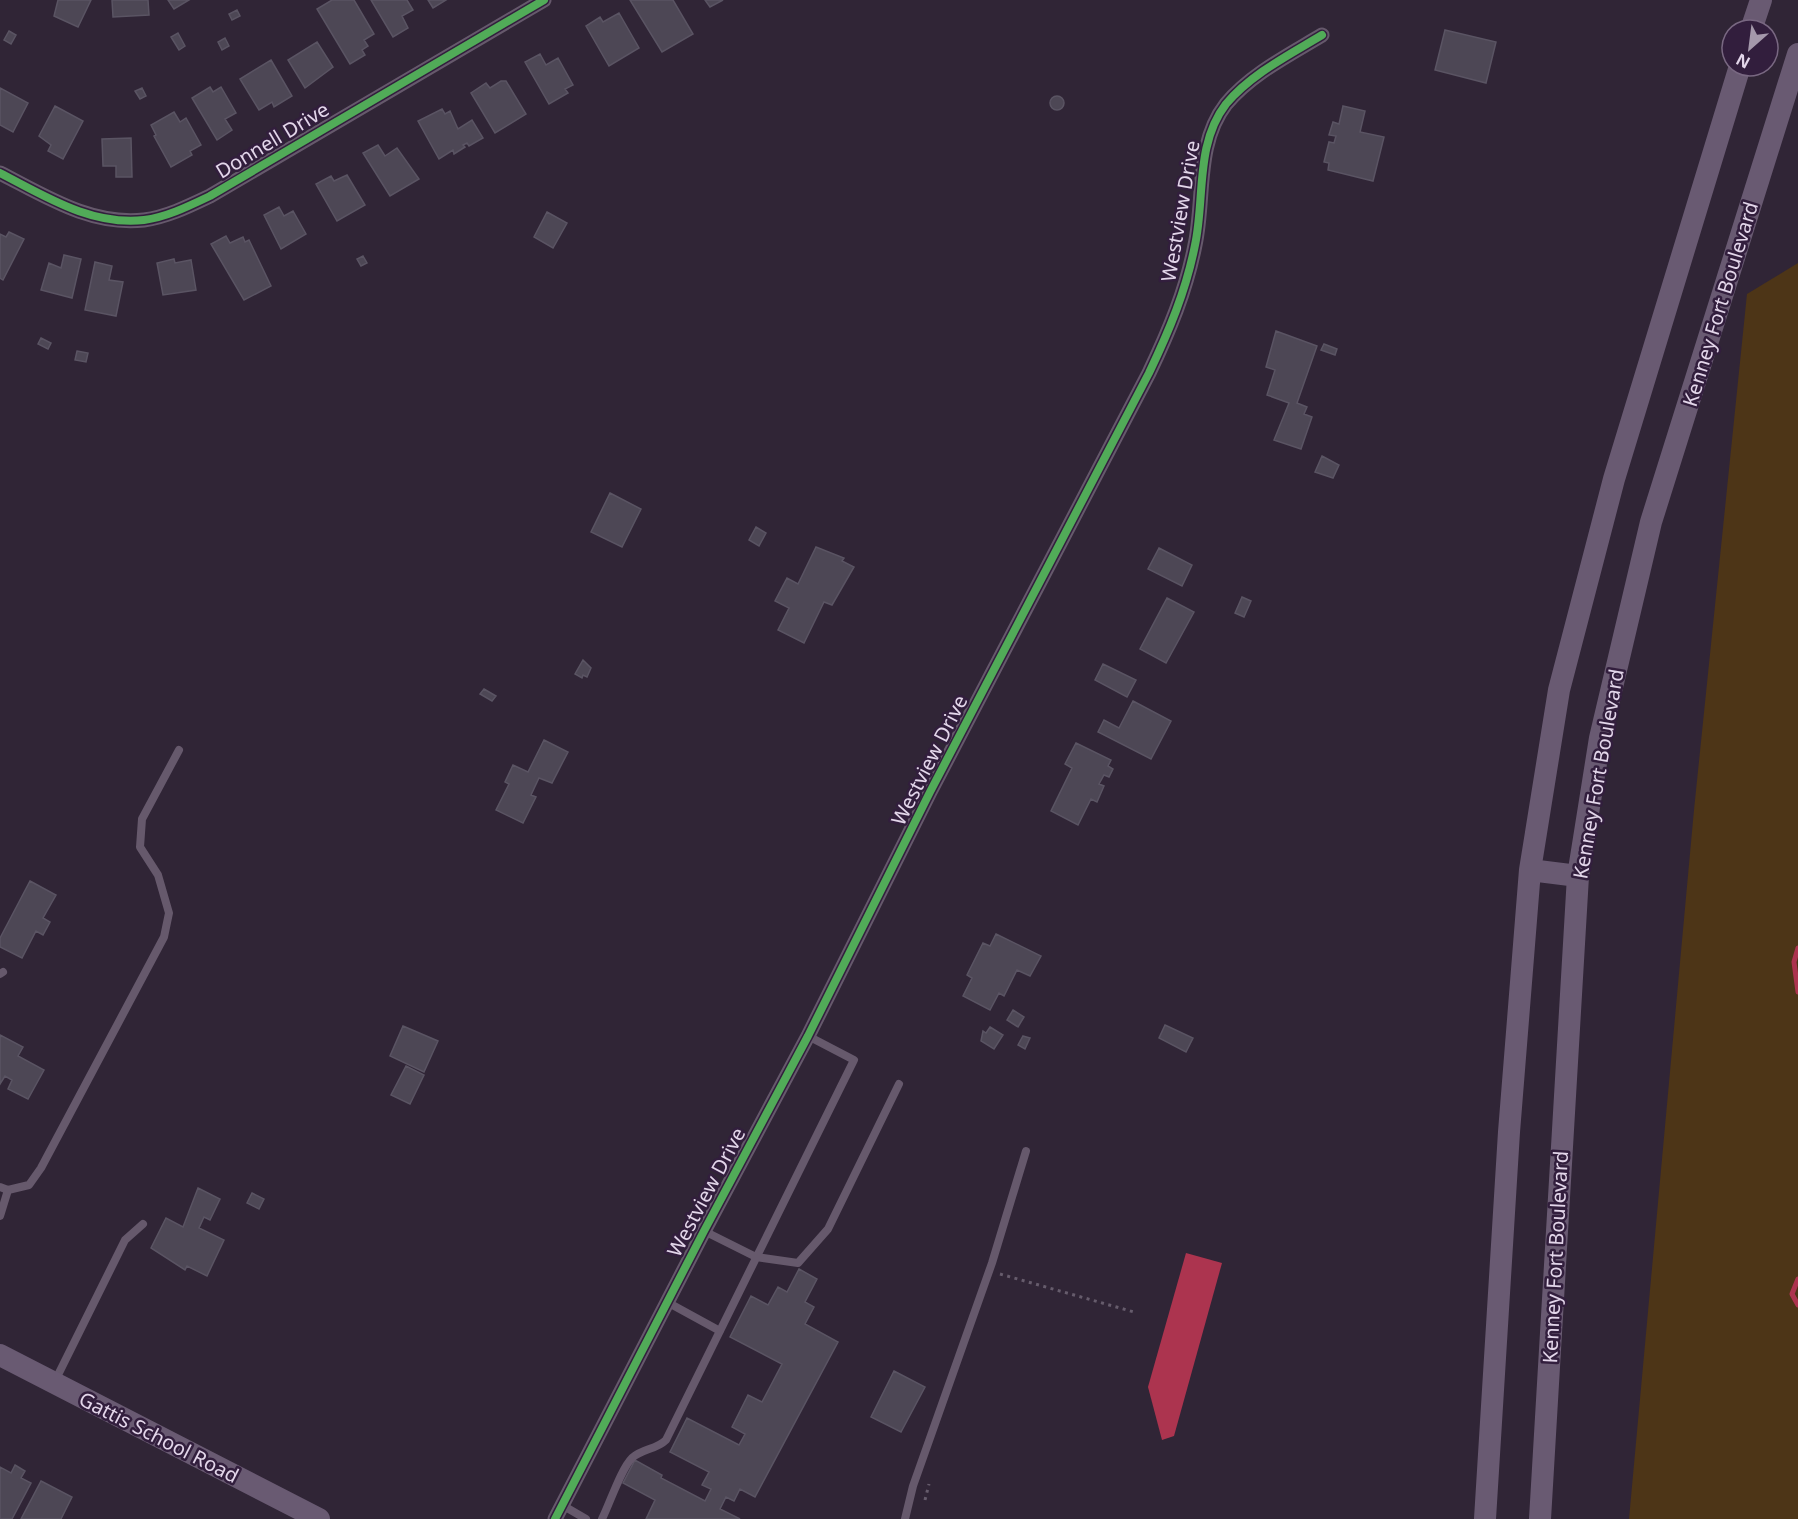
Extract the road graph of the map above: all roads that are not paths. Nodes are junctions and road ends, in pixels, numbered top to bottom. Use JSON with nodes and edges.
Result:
{"nodes":[{"id":1,"x":544,"y":0,"type":"edge"},
{"id":2,"x":1761,"y":0,"type":"edge"},
{"id":3,"x":1755,"y":18,"type":"edge"},
{"id":4,"x":1322,"y":35,"type":"dead end"},
{"id":5,"x":1798,"y":54,"type":"edge"},
{"id":6,"x":1736,"y":78,"type":"edge"},
{"id":7,"x":0,"y":173,"type":"edge"},
{"id":8,"x":179,"y":750,"type":"dead end"},
{"id":9,"x":1530,"y":870,"type":"junction"},
{"id":10,"x":1578,"y":876,"type":"junction"},
{"id":11,"x":808,"y":1036,"type":"junction"},
{"id":12,"x":899,"y":1084,"type":"dead end"},
{"id":13,"x":1026,"y":1150,"type":"dead end"},
{"id":14,"x":4,"y":1189,"type":"edge"},
{"id":15,"x":0,"y":1216,"type":"edge"},
{"id":16,"x":143,"y":1224,"type":"dead end"},
{"id":17,"x":704,"y":1231,"type":"junction"},
{"id":18,"x":756,"y":1257,"type":"junction"},
{"id":19,"x":667,"y":1302,"type":"junction"},
{"id":20,"x":720,"y":1331,"type":"junction"},
{"id":21,"x":0,"y":1355,"type":"edge"},
{"id":22,"x":54,"y":1383,"type":"junction"},
{"id":23,"x":559,"y":1512,"type":"edge"},
{"id":24,"x":319,"y":1519,"type":"edge"},
{"id":25,"x":586,"y":1519,"type":"edge"},
{"id":26,"x":602,"y":1519,"type":"edge"},
{"id":27,"x":905,"y":1519,"type":"edge"},
{"id":28,"x":1485,"y":1519,"type":"edge"},
{"id":29,"x":1540,"y":1519,"type":"edge"}],
"edges":[{"from":1,"to":7,"type":"street","name":"Donnell Drive"},
{"from":2,"to":3,"type":"main road"},
{"from":4,"to":11,"type":"street","name":"Westview Drive"},
{"from":5,"to":10,"type":"main road","name":"Kenney Fort Boulevard"},
{"from":6,"to":9,"type":"main road"},
{"from":8,"to":14,"type":"lane"},
{"from":9,"to":10,"type":"main road"},
{"from":9,"to":28,"type":"main road"},
{"from":10,"to":29,"type":"main road","name":"Kenney Fort Boulevard"},
{"from":11,"to":17,"type":"street","name":"Westview Drive"},
{"from":11,"to":18,"type":"lane"},
{"from":12,"to":18,"type":"lane"},
{"from":13,"to":27,"type":"lane"},
{"from":14,"to":15,"type":"lane"},
{"from":16,"to":22,"type":"lane"},
{"from":17,"to":18,"type":"lane"},
{"from":17,"to":19,"type":"street","name":"Westview Drive"},
{"from":18,"to":20,"type":"lane"},
{"from":19,"to":20,"type":"lane"},
{"from":19,"to":23,"type":"street","name":"Westview Drive"},
{"from":20,"to":26,"type":"lane"},
{"from":21,"to":22,"type":"main road","name":"Gattis School Road"},
{"from":22,"to":24,"type":"main road","name":"Gattis School Road"},
{"from":23,"to":25,"type":"lane"}]}
